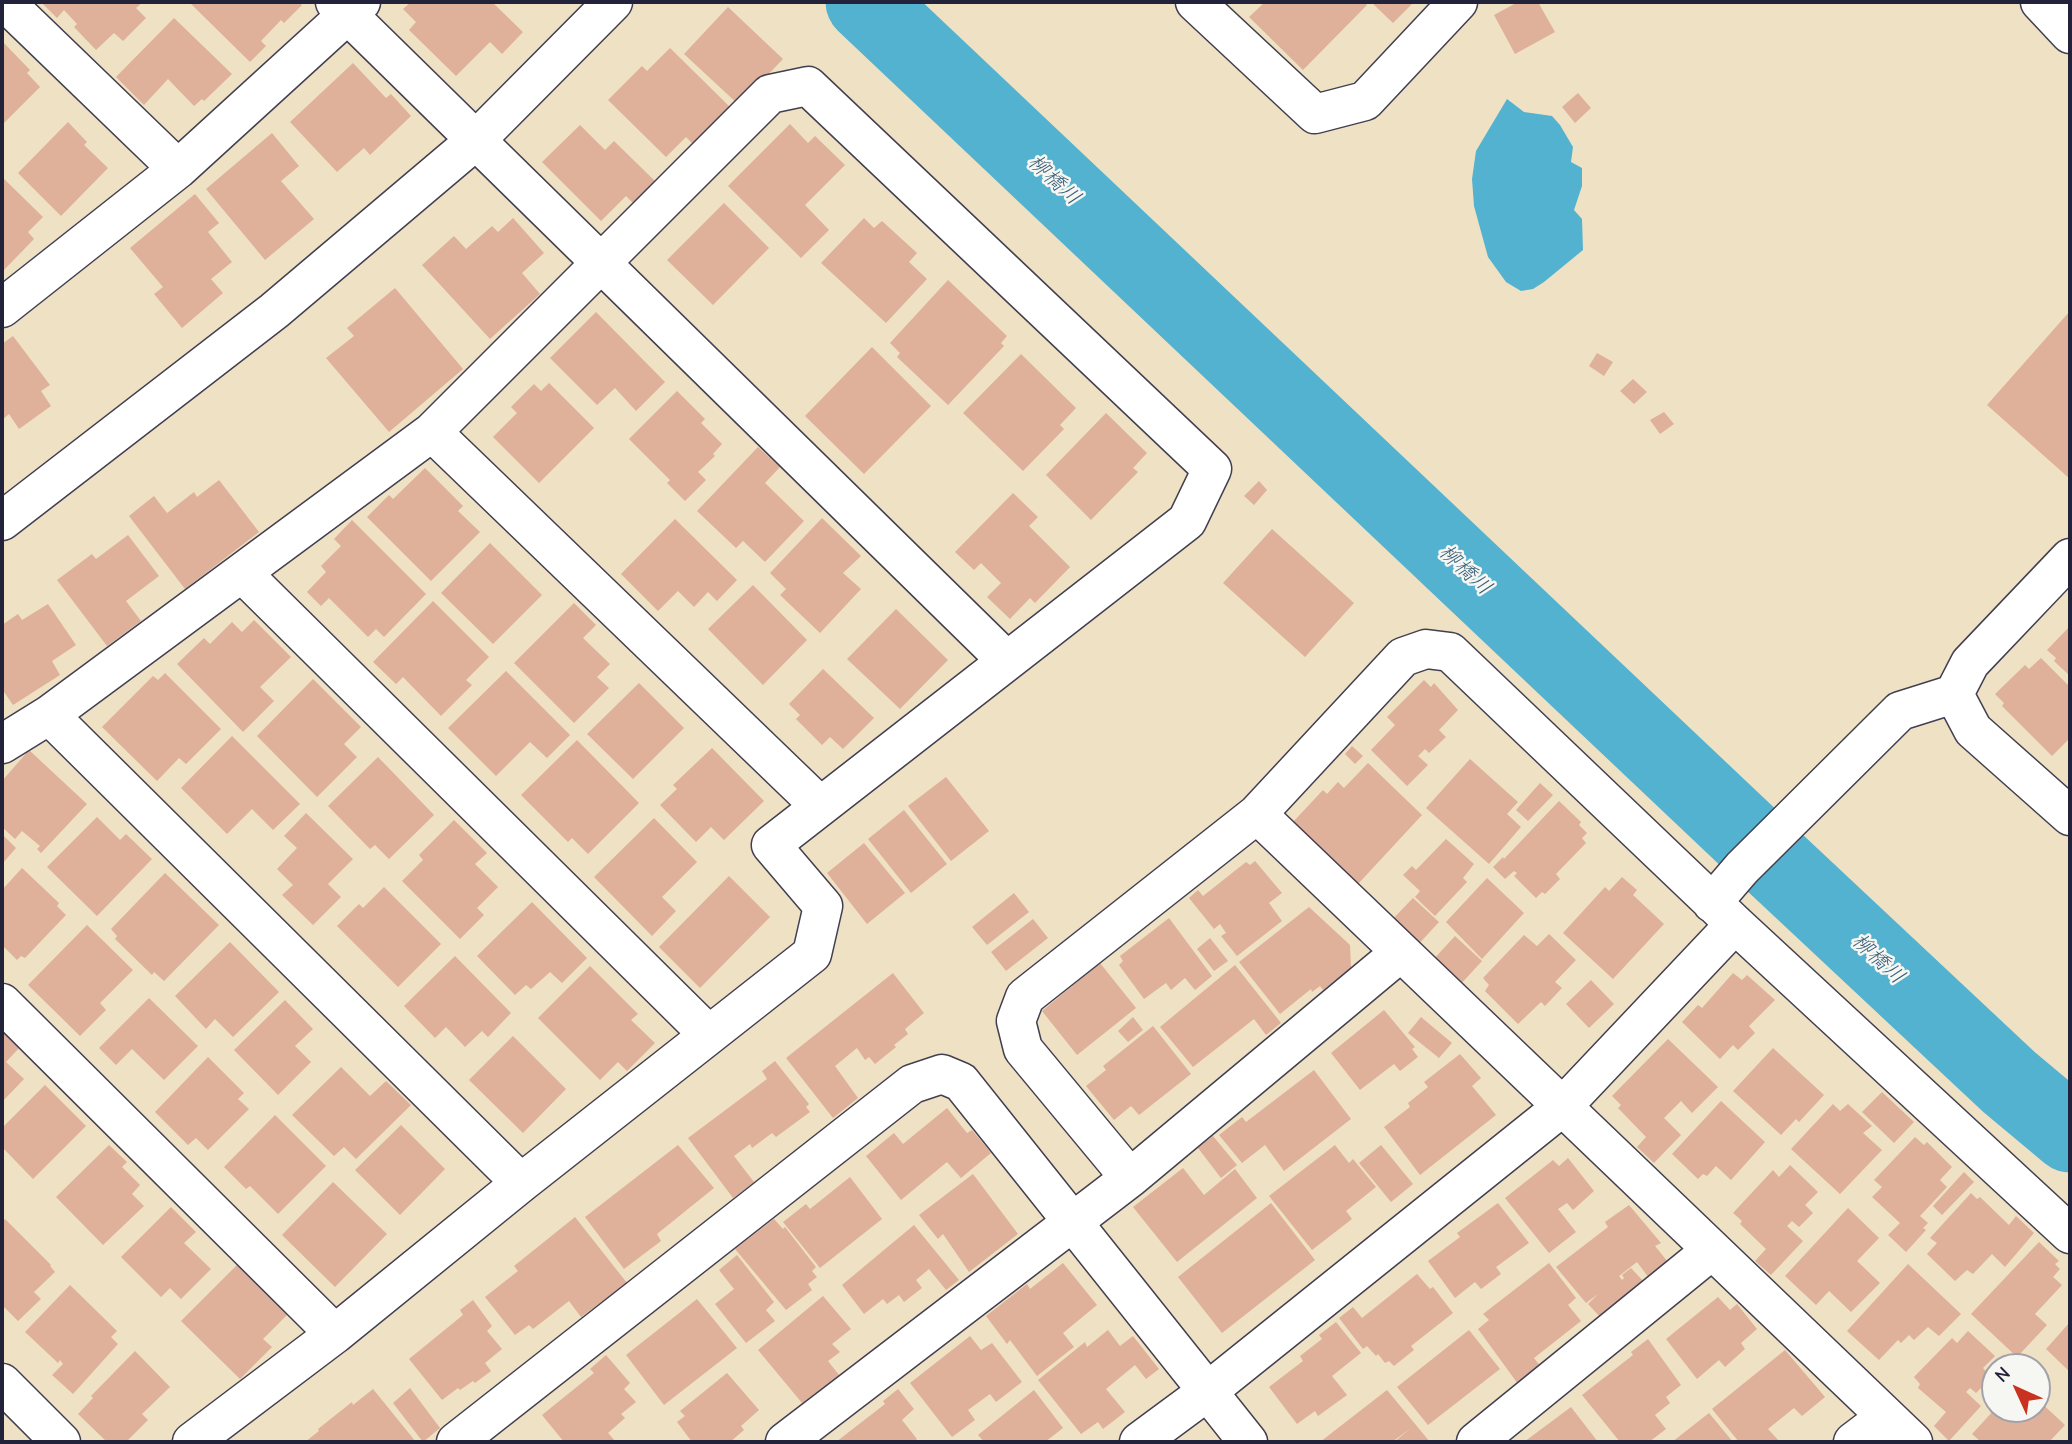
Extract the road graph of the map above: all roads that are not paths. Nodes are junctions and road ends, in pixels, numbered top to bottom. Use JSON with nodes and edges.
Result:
{"nodes":[{"id":1,"x":5,"y":2,"type":"edge"},
{"id":2,"x":613,"y":2,"type":"edge"},
{"id":3,"x":1195,"y":2,"type":"edge"},
{"id":4,"x":1458,"y":2,"type":"edge"},
{"id":5,"x":2040,"y":2,"type":"edge"},
{"id":6,"x":348,"y":6,"type":"edge"},
{"id":7,"x":2070,"y":34,"type":"edge"},
{"id":8,"x":475,"y":141,"type":"junction"},
{"id":9,"x":178,"y":169,"type":"junction"},
{"id":10,"x":601,"y":264,"type":"junction"},
{"id":11,"x":2,"y":308,"type":"edge"},
{"id":12,"x":432,"y":432,"type":"junction"},
{"id":13,"x":2,"y":521,"type":"edge"},
{"id":14,"x":2070,"y":558,"type":"edge"},
{"id":15,"x":242,"y":573,"type":"junction"},
{"id":16,"x":1007,"y":661,"type":"junction"},
{"id":17,"x":1954,"y":694,"type":"junction"},
{"id":18,"x":49,"y":715,"type":"junction"},
{"id":19,"x":2,"y":744,"type":"edge"},
{"id":20,"x":820,"y":806,"type":"junction"},
{"id":21,"x":1257,"y":814,"type":"junction"},
{"id":22,"x":2070,"y":816,"type":"edge"},
{"id":23,"x":1723,"y":914,"type":"junction"},
{"id":24,"x":1401,"y":952,"type":"junction"},
{"id":25,"x":2,"y":1003,"type":"edge"},
{"id":26,"x":708,"y":1034,"type":"junction"},
{"id":27,"x":1562,"y":1107,"type":"junction"},
{"id":28,"x":1130,"y":1178,"type":"junction"},
{"id":29,"x":521,"y":1183,"type":"junction"},
{"id":30,"x":1073,"y":1223,"type":"junction"},
{"id":31,"x":2070,"y":1234,"type":"edge"},
{"id":32,"x":1712,"y":1250,"type":"junction"},
{"id":33,"x":335,"y":1334,"type":"junction"},
{"id":34,"x":2,"y":1383,"type":"edge"},
{"id":35,"x":1208,"y":1391,"type":"junction"},
{"id":36,"x":1899,"y":1429,"type":"edge"},
{"id":37,"x":61,"y":1442,"type":"edge"},
{"id":38,"x":192,"y":1442,"type":"edge"},
{"id":39,"x":456,"y":1442,"type":"edge"},
{"id":40,"x":785,"y":1442,"type":"edge"},
{"id":41,"x":1139,"y":1442,"type":"edge"},
{"id":42,"x":1248,"y":1442,"type":"edge"},
{"id":43,"x":1476,"y":1442,"type":"edge"},
{"id":44,"x":1853,"y":1442,"type":"edge"}],
"edges":[{"from":1,"to":9,"type":"street"},
{"from":2,"to":8,"type":"street"},
{"from":3,"to":4,"type":"street"},
{"from":5,"to":7,"type":"street"},
{"from":6,"to":8,"type":"street"},
{"from":6,"to":9,"type":"street"},
{"from":8,"to":10,"type":"street"},
{"from":8,"to":13,"type":"street"},
{"from":9,"to":11,"type":"street"},
{"from":10,"to":12,"type":"street"},
{"from":10,"to":16,"type":"street"},
{"from":10,"to":16,"type":"street"},
{"from":12,"to":15,"type":"street"},
{"from":12,"to":20,"type":"street"},
{"from":14,"to":17,"type":"street"},
{"from":15,"to":18,"type":"street"},
{"from":15,"to":26,"type":"street"},
{"from":16,"to":20,"type":"street"},
{"from":17,"to":22,"type":"street"},
{"from":17,"to":23,"type":"street"},
{"from":18,"to":19,"type":"street"},
{"from":18,"to":29,"type":"street"},
{"from":20,"to":26,"type":"street"},
{"from":21,"to":23,"type":"street"},
{"from":21,"to":24,"type":"street"},
{"from":21,"to":28,"type":"street"},
{"from":23,"to":27,"type":"street"},
{"from":23,"to":31,"type":"street"},
{"from":24,"to":27,"type":"street"},
{"from":24,"to":28,"type":"street"},
{"from":25,"to":33,"type":"street"},
{"from":26,"to":29,"type":"street"},
{"from":27,"to":32,"type":"street"},
{"from":27,"to":35,"type":"street"},
{"from":28,"to":30,"type":"street"},
{"from":29,"to":33,"type":"street"},
{"from":30,"to":35,"type":"street"},
{"from":30,"to":39,"type":"street"},
{"from":30,"to":40,"type":"street"},
{"from":32,"to":36,"type":"street"},
{"from":32,"to":43,"type":"street"},
{"from":33,"to":38,"type":"street"},
{"from":34,"to":37,"type":"street"},
{"from":35,"to":41,"type":"street"},
{"from":35,"to":42,"type":"street"},
{"from":36,"to":44,"type":"street"}]}
